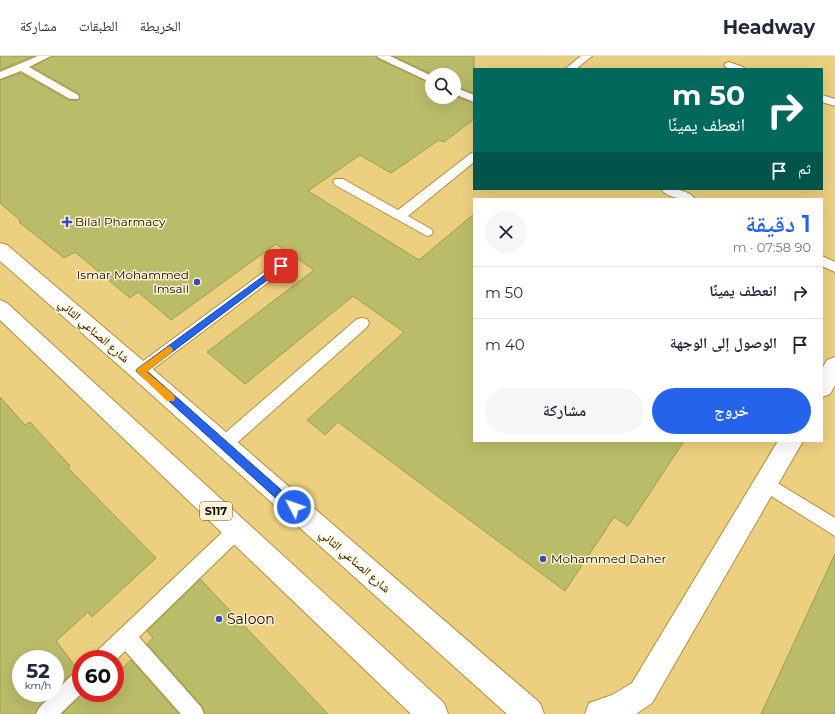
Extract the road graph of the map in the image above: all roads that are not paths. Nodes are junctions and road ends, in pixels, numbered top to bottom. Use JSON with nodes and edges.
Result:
{"nodes":[{"id":1,"x":46,"y":56,"type":"edge"},
{"id":2,"x":382,"y":56,"type":"edge"},
{"id":3,"x":587,"y":56,"type":"edge"},
{"id":4,"x":729,"y":65,"type":"dead end"},
{"id":5,"x":22,"y":67,"type":"junction"},
{"id":6,"x":571,"y":68,"type":"edge"},
{"id":7,"x":737,"y":68,"type":"edge"},
{"id":8,"x":0,"y":76,"type":"edge"},
{"id":9,"x":425,"y":77,"type":"edge"},
{"id":10,"x":461,"y":93,"type":"edge"},
{"id":11,"x":74,"y":97,"type":"dead end"},
{"id":12,"x":823,"y":98,"type":"edge"},
{"id":13,"x":473,"y":99,"type":"edge"},
{"id":14,"x":835,"y":103,"type":"edge"},
{"id":15,"x":473,"y":157,"type":"edge"},
{"id":16,"x":339,"y":182,"type":"dead end"},
{"id":17,"x":669,"y":190,"type":"edge"},
{"id":18,"x":687,"y":198,"type":"edge"},
{"id":19,"x":399,"y":216,"type":"junction"},
{"id":20,"x":427,"y":232,"type":"dead end"},
{"id":21,"x":0,"y":250,"type":"edge"},
{"id":22,"x":823,"y":261,"type":"edge"},
{"id":23,"x":281,"y":266,"type":"dead end"},
{"id":24,"x":835,"y":267,"type":"edge"},
{"id":25,"x":0,"y":308,"type":"edge"},
{"id":26,"x":362,"y":323,"type":"dead end"},
{"id":27,"x":835,"y":366,"type":"edge"},
{"id":28,"x":140,"y":371,"type":"junction"},
{"id":29,"x":823,"y":386,"type":"edge"},
{"id":30,"x":790,"y":442,"type":"edge"},
{"id":31,"x":223,"y":445,"type":"junction"},
{"id":32,"x":766,"y":484,"type":"junction"},
{"id":33,"x":835,"y":528,"type":"edge"},
{"id":34,"x":237,"y":530,"type":"junction"},
{"id":35,"x":126,"y":637,"type":"junction"},
{"id":36,"x":112,"y":650,"type":"edge"},
{"id":37,"x":72,"y":689,"type":"edge"},
{"id":38,"x":642,"y":704,"type":"edge"},
{"id":39,"x":46,"y":714,"type":"edge"},
{"id":40,"x":194,"y":714,"type":"edge"},
{"id":41,"x":433,"y":714,"type":"edge"},
{"id":42,"x":529,"y":714,"type":"edge"},
{"id":43,"x":600,"y":714,"type":"edge"}],
"edges":[{"from":1,"to":5,"type":"lane"},
{"from":2,"to":9,"type":"lane"},
{"from":3,"to":6,"type":"lane"},
{"from":4,"to":7,"type":"lane"},
{"from":5,"to":8,"type":"lane"},
{"from":5,"to":11,"type":"lane"},
{"from":10,"to":13,"type":"lane"},
{"from":12,"to":14,"type":"lane"},
{"from":15,"to":19,"type":"lane"},
{"from":16,"to":19,"type":"lane"},
{"from":17,"to":18,"type":"lane"},
{"from":19,"to":20,"type":"lane"},
{"from":21,"to":28,"type":"main road","name":"شارع الصناعي الثاني"},
{"from":22,"to":24,"type":"lane"},
{"from":23,"to":28,"type":"lane"},
{"from":25,"to":34,"type":"main road","number":"S117"},
{"from":26,"to":31,"type":"lane"},
{"from":27,"to":29,"type":"main road"},
{"from":28,"to":31,"type":"main road","name":"شارع الصناعي الثاني"},
{"from":30,"to":32,"type":"main road"},
{"from":31,"to":42,"type":"main road","name":"شارع الصناعي الثاني"},
{"from":32,"to":33,"type":"lane"},
{"from":32,"to":38,"type":"main road"},
{"from":34,"to":35,"type":"lane"},
{"from":34,"to":41,"type":"main road","number":"S117"},
{"from":35,"to":36,"type":"lane"},
{"from":35,"to":40,"type":"lane"},
{"from":37,"to":39,"type":"lane"},
{"from":38,"to":43,"type":"main road"}]}
